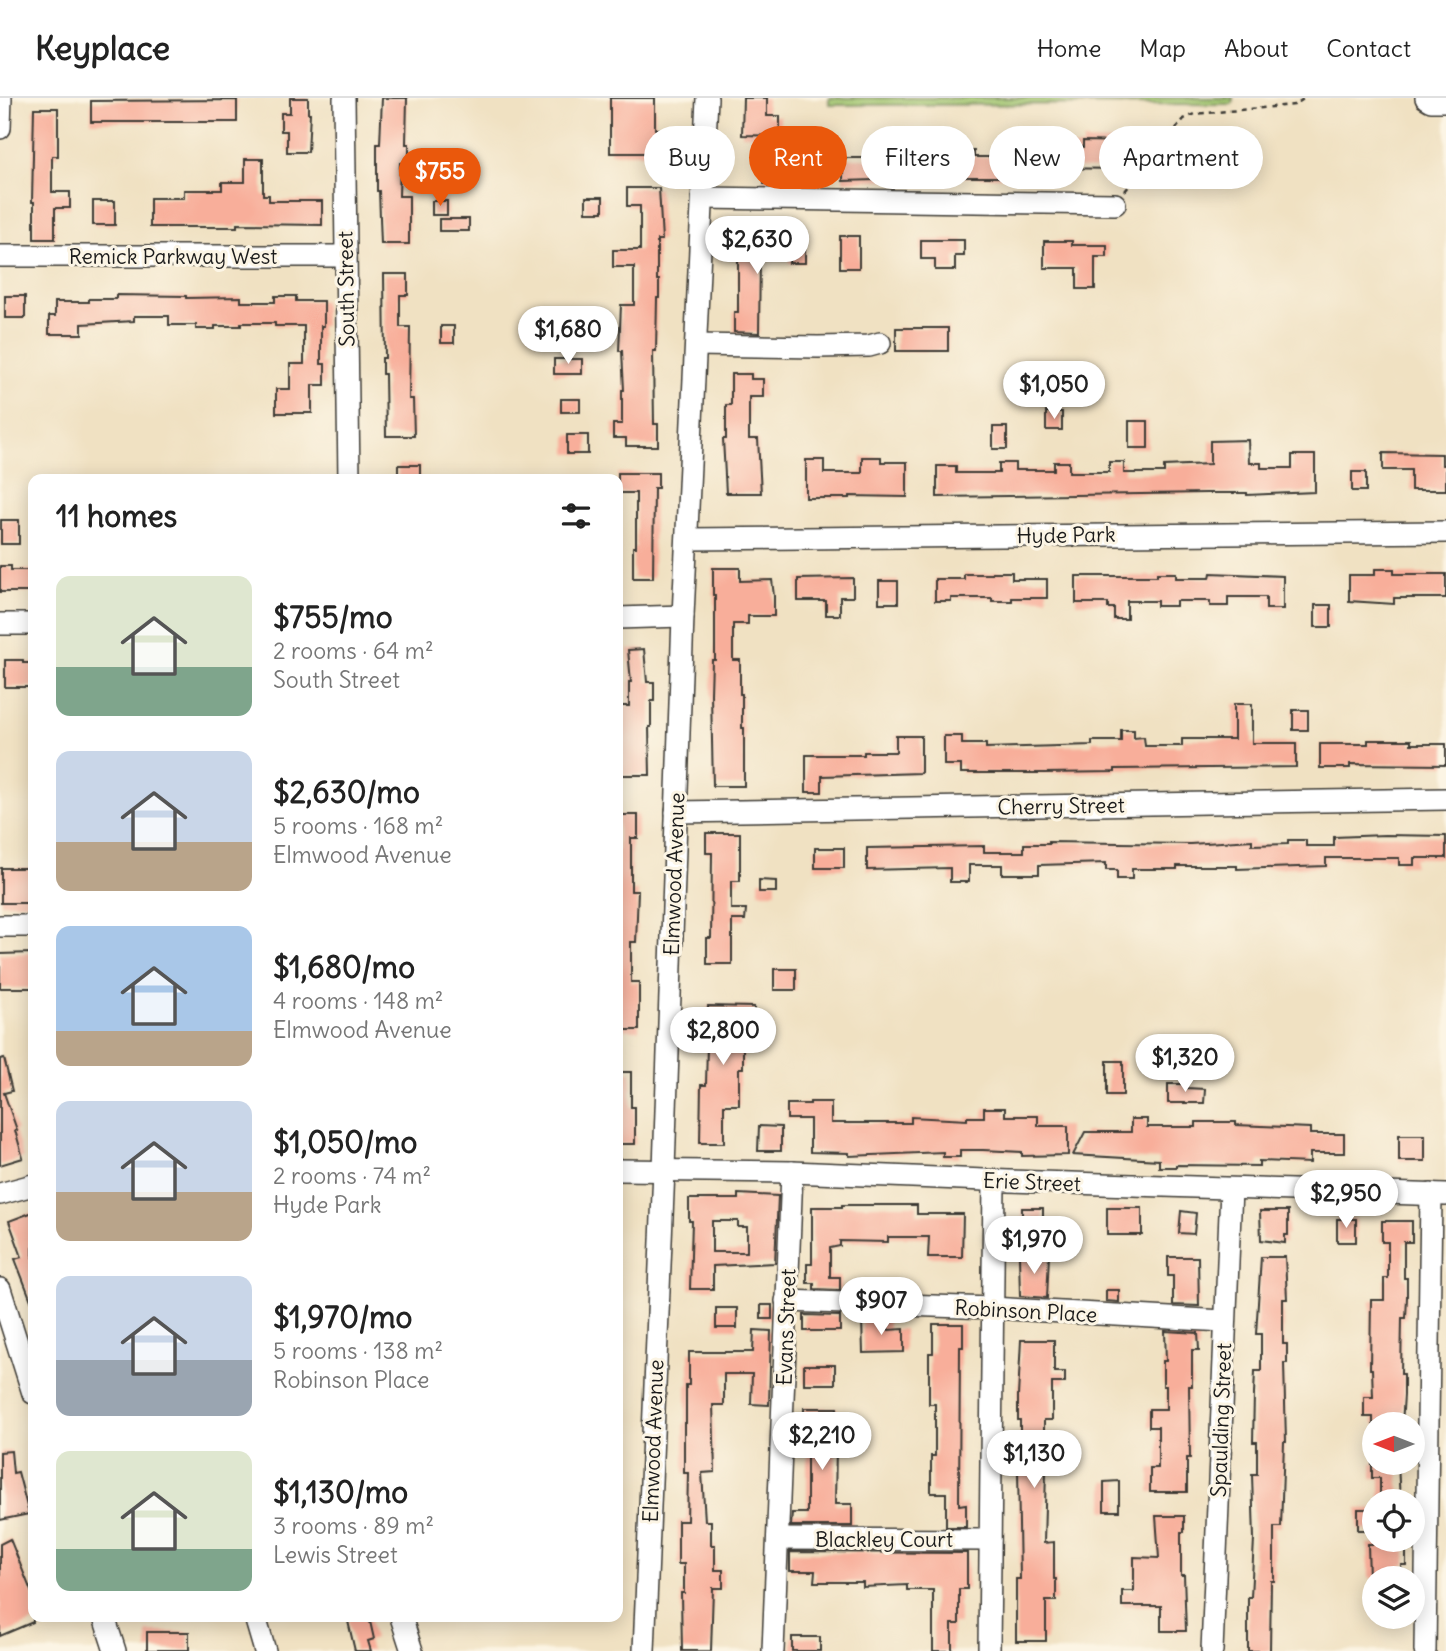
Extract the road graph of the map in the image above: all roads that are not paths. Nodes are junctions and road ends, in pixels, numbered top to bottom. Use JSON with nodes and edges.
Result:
{"nodes":[{"id":1,"x":1,"y":98,"type":"edge"},
{"id":2,"x":344,"y":98,"type":"edge"},
{"id":3,"x":707,"y":98,"type":"edge"},
{"id":4,"x":1426,"y":98,"type":"edge"},
{"id":5,"x":1446,"y":101,"type":"edge"},
{"id":6,"x":0,"y":128,"type":"edge"},
{"id":7,"x":703,"y":198,"type":"junction"},
{"id":8,"x":1115,"y":204,"type":"road end"},
{"id":9,"x":0,"y":256,"type":"edge"},
{"id":10,"x":346,"y":256,"type":"junction"},
{"id":11,"x":880,"y":343,"type":"dead end"},
{"id":12,"x":696,"y":345,"type":"junction"},
{"id":13,"x":349,"y":474,"type":"edge"},
{"id":14,"x":1446,"y":532,"type":"edge"},
{"id":15,"x":687,"y":538,"type":"junction"},
{"id":16,"x":682,"y":616,"type":"junction"},
{"id":17,"x":623,"y":618,"type":"edge"},
{"id":18,"x":0,"y":624,"type":"edge"},
{"id":19,"x":28,"y":624,"type":"edge"},
{"id":20,"x":1446,"y":799,"type":"edge"},
{"id":21,"x":676,"y":812,"type":"junction"},
{"id":22,"x":0,"y":926,"type":"edge"},
{"id":23,"x":28,"y":926,"type":"edge"},
{"id":24,"x":664,"y":1169,"type":"junction"},
{"id":25,"x":623,"y":1170,"type":"edge"},
{"id":26,"x":792,"y":1172,"type":"junction"},
{"id":27,"x":994,"y":1181,"type":"junction"},
{"id":28,"x":28,"y":1186,"type":"edge"},
{"id":29,"x":1231,"y":1189,"type":"junction"},
{"id":30,"x":0,"y":1194,"type":"edge"},
{"id":31,"x":1439,"y":1195,"type":"edge"},
{"id":32,"x":0,"y":1289,"type":"edge"},
{"id":33,"x":786,"y":1301,"type":"junction"},
{"id":34,"x":992,"y":1308,"type":"junction"},
{"id":35,"x":1224,"y":1321,"type":"junction"},
{"id":36,"x":28,"y":1377,"type":"edge"},
{"id":37,"x":778,"y":1539,"type":"junction"},
{"id":38,"x":990,"y":1540,"type":"junction"},
{"id":39,"x":106,"y":1622,"type":"edge"},
{"id":40,"x":256,"y":1622,"type":"edge"},
{"id":41,"x":403,"y":1622,"type":"edge"},
{"id":42,"x":115,"y":1651,"type":"edge"},
{"id":43,"x":265,"y":1651,"type":"edge"},
{"id":44,"x":412,"y":1651,"type":"edge"},
{"id":45,"x":645,"y":1651,"type":"edge"},
{"id":46,"x":773,"y":1651,"type":"edge"},
{"id":47,"x":989,"y":1651,"type":"edge"},
{"id":48,"x":1212,"y":1651,"type":"edge"},
{"id":49,"x":1425,"y":1651,"type":"edge"}],
"edges":[{"from":1,"to":6,"type":"street"},
{"from":2,"to":10,"type":"street","name":"South Street"},
{"from":3,"to":7,"type":"street","name":"Elmwood Avenue"},
{"from":4,"to":5,"type":"street"},
{"from":7,"to":8,"type":"street"},
{"from":7,"to":12,"type":"street","name":"Elmwood Avenue"},
{"from":9,"to":10,"type":"street","name":"Remick Parkway West"},
{"from":10,"to":13,"type":"street","name":"South Street"},
{"from":11,"to":12,"type":"street"},
{"from":12,"to":15,"type":"street","name":"Elmwood Avenue"},
{"from":14,"to":15,"type":"street","name":"Hyde Park"},
{"from":15,"to":16,"type":"street","name":"Elmwood Avenue"},
{"from":16,"to":17,"type":"street"},
{"from":16,"to":21,"type":"street","name":"Elmwood Avenue"},
{"from":18,"to":19,"type":"street"},
{"from":20,"to":21,"type":"street","name":"Cherry Street"},
{"from":21,"to":24,"type":"street","name":"Elmwood Avenue"},
{"from":22,"to":23,"type":"street"},
{"from":24,"to":25,"type":"street","name":"Erie Street"},
{"from":24,"to":26,"type":"street","name":"Erie Street"},
{"from":24,"to":45,"type":"street","name":"Elmwood Avenue"},
{"from":26,"to":27,"type":"street","name":"Erie Street"},
{"from":26,"to":33,"type":"street","name":"Evans Street"},
{"from":27,"to":29,"type":"street","name":"Erie Street"},
{"from":27,"to":34,"type":"street"},
{"from":28,"to":30,"type":"street"},
{"from":29,"to":31,"type":"street","name":"Erie Street"},
{"from":29,"to":35,"type":"street","name":"Spaulding Street"},
{"from":31,"to":49,"type":"street"},
{"from":32,"to":36,"type":"street"},
{"from":33,"to":34,"type":"street","name":"Robinson Place"},
{"from":33,"to":37,"type":"street","name":"Evans Street"},
{"from":34,"to":35,"type":"street","name":"Robinson Place"},
{"from":34,"to":38,"type":"street"},
{"from":35,"to":48,"type":"street","name":"Spaulding Street"},
{"from":37,"to":38,"type":"street","name":"Blackley Court"},
{"from":37,"to":46,"type":"street","name":"Evans Street"},
{"from":38,"to":47,"type":"street"},
{"from":39,"to":42,"type":"street"},
{"from":40,"to":43,"type":"street"},
{"from":41,"to":44,"type":"street"}]}
